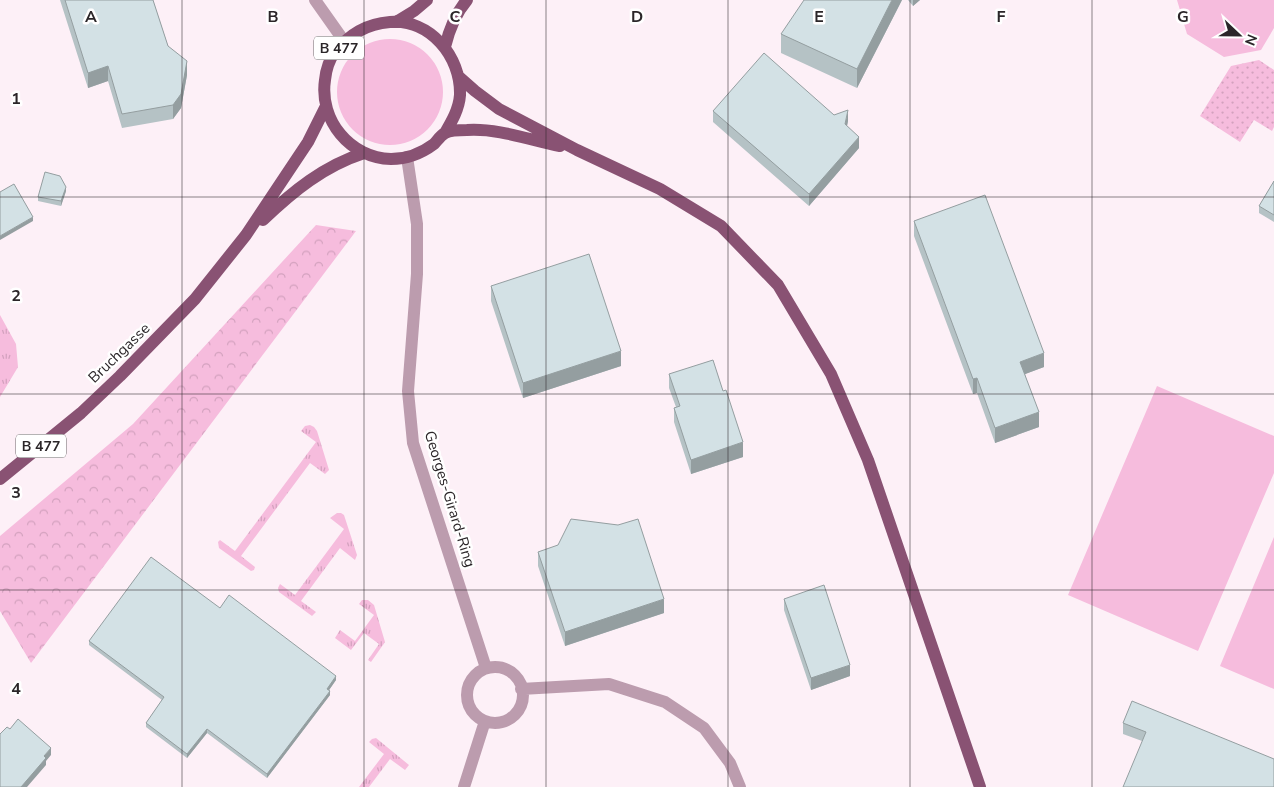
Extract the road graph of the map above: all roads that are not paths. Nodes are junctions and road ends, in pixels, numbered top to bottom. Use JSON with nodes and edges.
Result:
{"nodes":[{"id":1,"x":314,"y":0,"type":"edge"},
{"id":2,"x":428,"y":0,"type":"edge"},
{"id":3,"x":467,"y":0,"type":"edge"},
{"id":4,"x":396,"y":22,"type":"junction"},
{"id":5,"x":344,"y":41,"type":"junction"},
{"id":6,"x":445,"y":47,"type":"junction"},
{"id":7,"x":458,"y":76,"type":"junction"},
{"id":8,"x":326,"y":108,"type":"junction"},
{"id":9,"x":445,"y":133,"type":"junction"},
{"id":10,"x":577,"y":150,"type":"junction"},
{"id":11,"x":364,"y":153,"type":"junction"},
{"id":12,"x":407,"y":157,"type":"junction"},
{"id":13,"x":246,"y":235,"type":"junction"},
{"id":14,"x":0,"y":478,"type":"edge"},
{"id":15,"x":486,"y":668,"type":"junction"},
{"id":16,"x":521,"y":689,"type":"junction"},
{"id":17,"x":485,"y":721,"type":"junction"},
{"id":18,"x":464,"y":787,"type":"edge"},
{"id":19,"x":740,"y":787,"type":"edge"},
{"id":20,"x":980,"y":787,"type":"edge"}],
"edges":[{"from":1,"to":5,"type":"street"},
{"from":2,"to":4,"type":"main road","number":"B 477"},
{"from":3,"to":6,"type":"main road"},
{"from":4,"to":5,"type":"main road","number":"B 477"},
{"from":4,"to":6,"type":"main road","number":"B 477"},
{"from":5,"to":8,"type":"main road","number":"B 477"},
{"from":6,"to":7,"type":"main road","number":"B 477"},
{"from":7,"to":9,"type":"main road","number":"B 477"},
{"from":7,"to":10,"type":"main road"},
{"from":8,"to":11,"type":"main road","number":"B 477"},
{"from":8,"to":13,"type":"main road","name":"Bruchgasse","number":"B 477"},
{"from":9,"to":10,"type":"main road"},
{"from":9,"to":12,"type":"main road","number":"B 477"},
{"from":10,"to":20,"type":"main road"},
{"from":11,"to":12,"type":"main road","number":"B 477"},
{"from":11,"to":13,"type":"main road","name":"Bruchgasse","number":"B 477"},
{"from":12,"to":15,"type":"street","name":"Georges-Girard-Ring"},
{"from":13,"to":14,"type":"main road","name":"Bruchgasse","number":"B 477"},
{"from":15,"to":16,"type":"street"},
{"from":15,"to":17,"type":"street"},
{"from":16,"to":17,"type":"street"},
{"from":16,"to":19,"type":"street"},
{"from":17,"to":18,"type":"street"}]}
